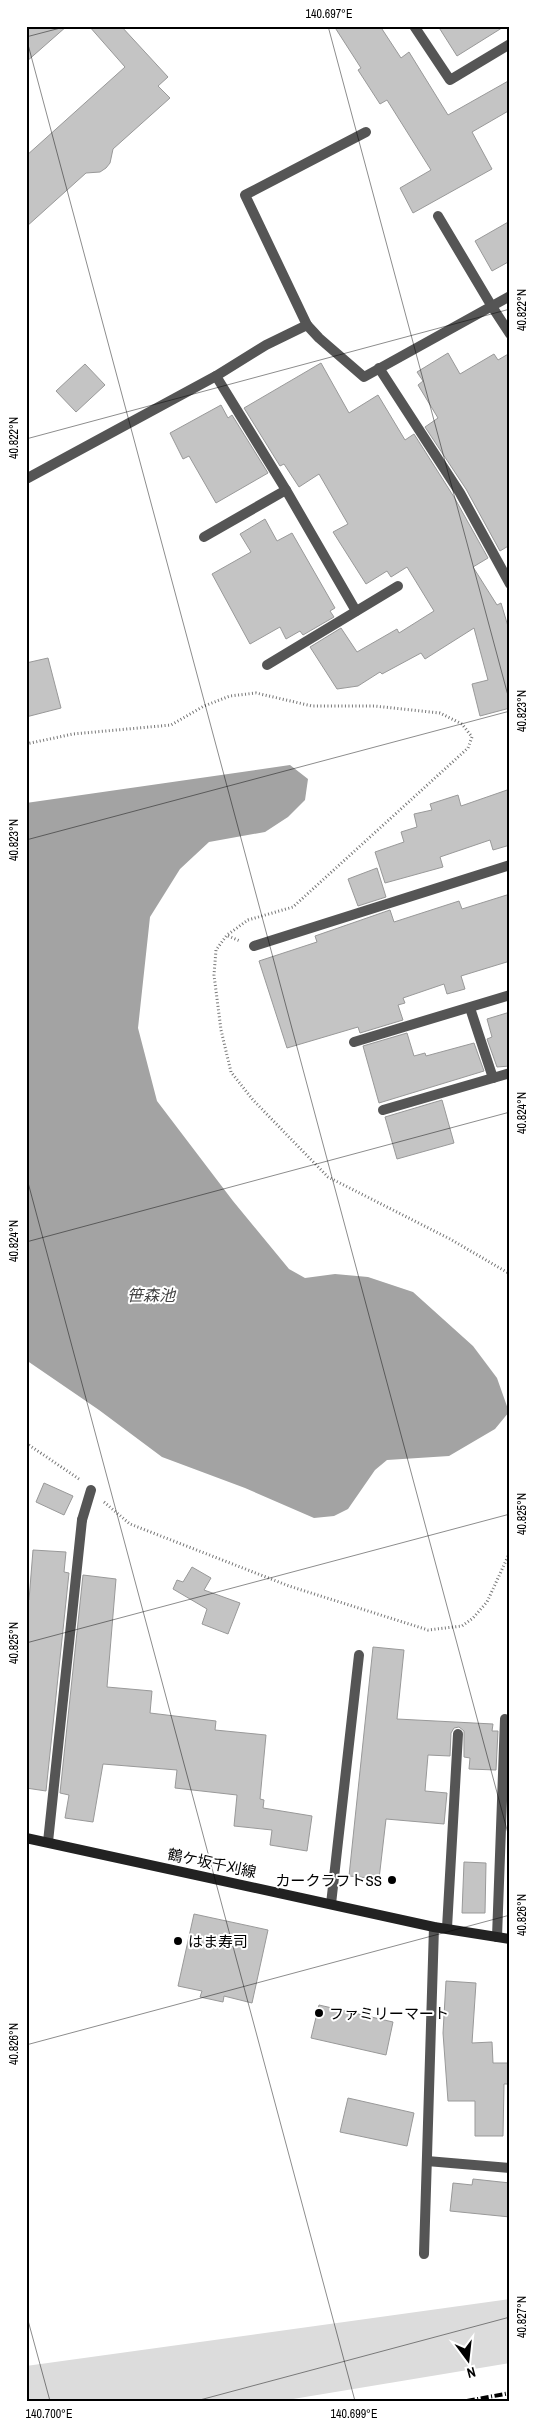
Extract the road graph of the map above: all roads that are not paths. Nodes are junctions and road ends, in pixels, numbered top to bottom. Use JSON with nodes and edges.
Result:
{"nodes":[{"id":1,"x":414,"y":26,"type":"edge"},
{"id":2,"x":510,"y":44,"type":"edge"},
{"id":3,"x":366,"y":132,"type":"dead end"},
{"id":4,"x":438,"y":216,"type":"dead end"},
{"id":5,"x":510,"y":296,"type":"edge"},
{"id":6,"x":491,"y":305,"type":"junction"},
{"id":7,"x":307,"y":325,"type":"junction"},
{"id":8,"x":510,"y":334,"type":"edge"},
{"id":9,"x":379,"y":368,"type":"junction"},
{"id":10,"x":216,"y":376,"type":"junction"},
{"id":11,"x":26,"y":479,"type":"edge"},
{"id":12,"x":286,"y":490,"type":"junction"},
{"id":13,"x":204,"y":537,"type":"dead end"},
{"id":14,"x":510,"y":584,"type":"edge"},
{"id":15,"x":398,"y":586,"type":"dead end"},
{"id":16,"x":356,"y":611,"type":"junction"},
{"id":17,"x":266,"y":665,"type":"dead end"},
{"id":18,"x":510,"y":865,"type":"edge"},
{"id":19,"x":254,"y":946,"type":"dead end"},
{"id":20,"x":510,"y":995,"type":"edge"},
{"id":21,"x":470,"y":1008,"type":"junction"},
{"id":22,"x":354,"y":1042,"type":"dead end"},
{"id":23,"x":510,"y":1073,"type":"edge"},
{"id":24,"x":493,"y":1078,"type":"junction"},
{"id":25,"x":383,"y":1110,"type":"dead end"},
{"id":26,"x":91,"y":1490,"type":"road end"},
{"id":27,"x":359,"y":1655,"type":"dead end"},
{"id":28,"x":505,"y":1719,"type":"dead end"},
{"id":29,"x":458,"y":1734,"type":"dead end"},
{"id":30,"x":26,"y":1838,"type":"edge"},
{"id":31,"x":48,"y":1842,"type":"junction"},
{"id":32,"x":331,"y":1904,"type":"junction"},
{"id":33,"x":434,"y":1926,"type":"junction"},
{"id":34,"x":447,"y":1928,"type":"junction"},
{"id":35,"x":497,"y":1937,"type":"junction"},
{"id":36,"x":510,"y":1939,"type":"edge"},
{"id":37,"x":426,"y":2162,"type":"junction"},
{"id":38,"x":510,"y":2168,"type":"edge"},
{"id":39,"x":424,"y":2254,"type":"dead end"}],
"edges":[{"from":1,"to":2,"type":"street"},
{"from":3,"to":7,"type":"street"},
{"from":4,"to":6,"type":"street"},
{"from":5,"to":6,"type":"street"},
{"from":6,"to":8,"type":"street"},
{"from":6,"to":9,"type":"street"},
{"from":7,"to":9,"type":"street"},
{"from":7,"to":10,"type":"street"},
{"from":9,"to":14,"type":"street"},
{"from":10,"to":11,"type":"street"},
{"from":10,"to":12,"type":"street"},
{"from":12,"to":13,"type":"street"},
{"from":12,"to":16,"type":"street"},
{"from":15,"to":16,"type":"street"},
{"from":16,"to":17,"type":"street"},
{"from":18,"to":19,"type":"street"},
{"from":20,"to":21,"type":"street"},
{"from":21,"to":22,"type":"street"},
{"from":21,"to":24,"type":"street"},
{"from":23,"to":24,"type":"street"},
{"from":24,"to":25,"type":"street"},
{"from":26,"to":31,"type":"street"},
{"from":27,"to":32,"type":"street"},
{"from":28,"to":35,"type":"street"},
{"from":29,"to":34,"type":"street"},
{"from":30,"to":31,"type":"main road","name":"鶴ケ坂千刈線"},
{"from":31,"to":32,"type":"main road","name":"鶴ケ坂千刈線"},
{"from":32,"to":33,"type":"main road","name":"鶴ケ坂千刈線"},
{"from":33,"to":34,"type":"main road","name":"鶴ケ坂千刈線"},
{"from":33,"to":37,"type":"street"},
{"from":34,"to":35,"type":"main road","name":"鶴ケ坂千刈線"},
{"from":35,"to":36,"type":"main road","name":"鶴ケ坂千刈線"},
{"from":37,"to":38,"type":"street"},
{"from":37,"to":39,"type":"street"}]}
